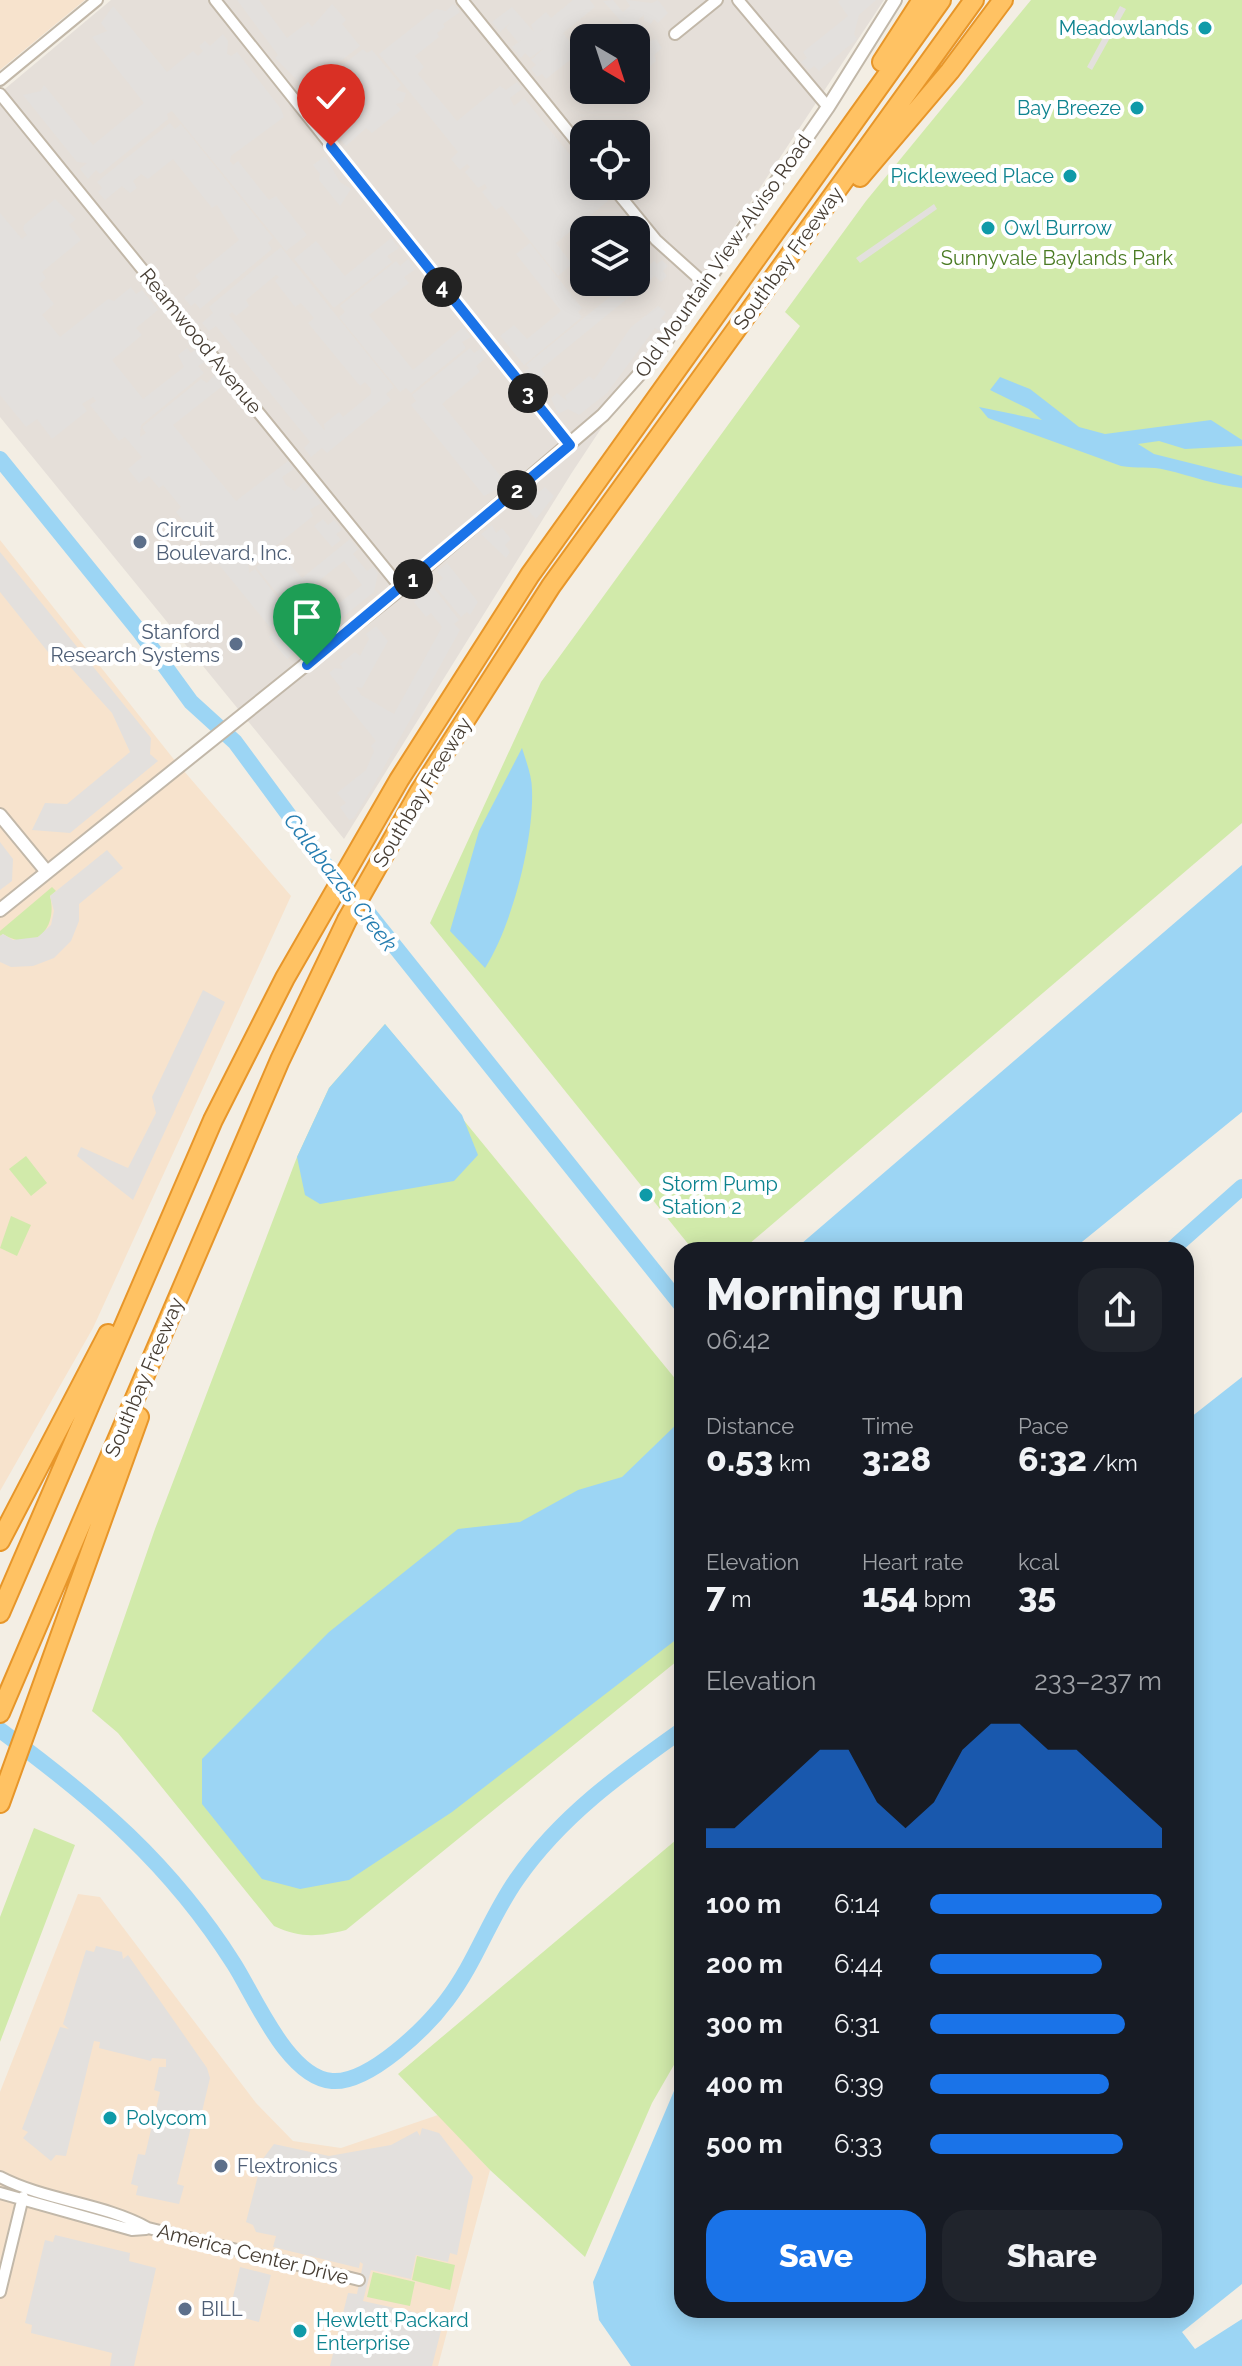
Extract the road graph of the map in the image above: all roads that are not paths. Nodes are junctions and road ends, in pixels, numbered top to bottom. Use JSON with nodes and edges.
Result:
{"nodes":[{"id":1,"x":97,"y":0,"type":"edge"},
{"id":2,"x":215,"y":0,"type":"edge"},
{"id":3,"x":462,"y":0,"type":"edge"},
{"id":4,"x":717,"y":0,"type":"edge"},
{"id":5,"x":738,"y":0,"type":"edge"},
{"id":6,"x":895,"y":0,"type":"edge"},
{"id":7,"x":922,"y":0,"type":"edge"},
{"id":8,"x":941,"y":0,"type":"edge"},
{"id":9,"x":974,"y":0,"type":"edge"},
{"id":10,"x":1004,"y":0,"type":"edge"},
{"id":11,"x":675,"y":34,"type":"dead end"},
{"id":12,"x":0,"y":80,"type":"edge"},
{"id":13,"x":0,"y":94,"type":"edge"},
{"id":14,"x":828,"y":107,"type":"junction"},
{"id":15,"x":570,"y":134,"type":"edge"},
{"id":16,"x":803,"y":190,"type":"junction"},
{"id":17,"x":623,"y":200,"type":"edge"},
{"id":18,"x":773,"y":280,"type":"junction"},
{"id":19,"x":705,"y":284,"type":"junction"},
{"id":20,"x":570,"y":445,"type":"junction"},
{"id":21,"x":401,"y":588,"type":"junction"},
{"id":22,"x":0,"y":815,"type":"edge"},
{"id":23,"x":47,"y":872,"type":"junction"},
{"id":24,"x":0,"y":910,"type":"edge"},
{"id":25,"x":178,"y":1196,"type":"junction"},
{"id":26,"x":184,"y":1286,"type":"junction"},
{"id":27,"x":0,"y":1541,"type":"edge"},
{"id":28,"x":0,"y":1613,"type":"edge"},
{"id":29,"x":0,"y":1713,"type":"edge"},
{"id":30,"x":0,"y":1803,"type":"edge"},
{"id":31,"x":0,"y":2177,"type":"edge"},
{"id":32,"x":26,"y":2187,"type":"junction"},
{"id":33,"x":0,"y":2193,"type":"edge"},
{"id":34,"x":23,"y":2200,"type":"junction"},
{"id":35,"x":148,"y":2228,"type":"junction"},
{"id":36,"x":359,"y":2280,"type":"dead end"},
{"id":37,"x":0,"y":2292,"type":"edge"}],
"edges":[{"from":1,"to":12,"type":"street"},
{"from":2,"to":20,"type":"street"},
{"from":3,"to":15,"type":"street"},
{"from":4,"to":11,"type":"street"},
{"from":5,"to":14,"type":"street"},
{"from":6,"to":14,"type":"street","name":"Old Mountain View-Alviso Road"},
{"from":7,"to":16,"type":"highway"},
{"from":8,"to":16,"type":"highway","name":"Southbay Freeway"},
{"from":9,"to":18,"type":"highway","name":"Southbay Freeway"},
{"from":10,"to":18,"type":"highway"},
{"from":13,"to":21,"type":"street","name":"Reamwood Avenue"},
{"from":14,"to":19,"type":"street","name":"Old Mountain View-Alviso Road"},
{"from":16,"to":25,"type":"highway","name":"Southbay Freeway"},
{"from":17,"to":19,"type":"street"},
{"from":18,"to":26,"type":"highway","name":"Southbay Freeway"},
{"from":19,"to":20,"type":"street","name":"Old Mountain View-Alviso Road"},
{"from":20,"to":21,"type":"street","name":"Old Mountain View-Alviso Road"},
{"from":21,"to":23,"type":"street","name":"Old Mountain View-Alviso Road"},
{"from":22,"to":23,"type":"street"},
{"from":23,"to":24,"type":"street","name":"Old Mountain View-Alviso Road"},
{"from":25,"to":27,"type":"highway"},
{"from":25,"to":28,"type":"highway","name":"Southbay Freeway"},
{"from":26,"to":29,"type":"highway","name":"Southbay Freeway"},
{"from":26,"to":30,"type":"highway"},
{"from":31,"to":32,"type":"street","name":"America Center Drive"},
{"from":32,"to":34,"type":"street"},
{"from":32,"to":35,"type":"street","name":"America Center Drive"},
{"from":33,"to":34,"type":"street","name":"America Center Drive"},
{"from":34,"to":35,"type":"street","name":"America Center Drive"},
{"from":34,"to":37,"type":"street"},
{"from":35,"to":36,"type":"street","name":"America Center Drive"}]}
